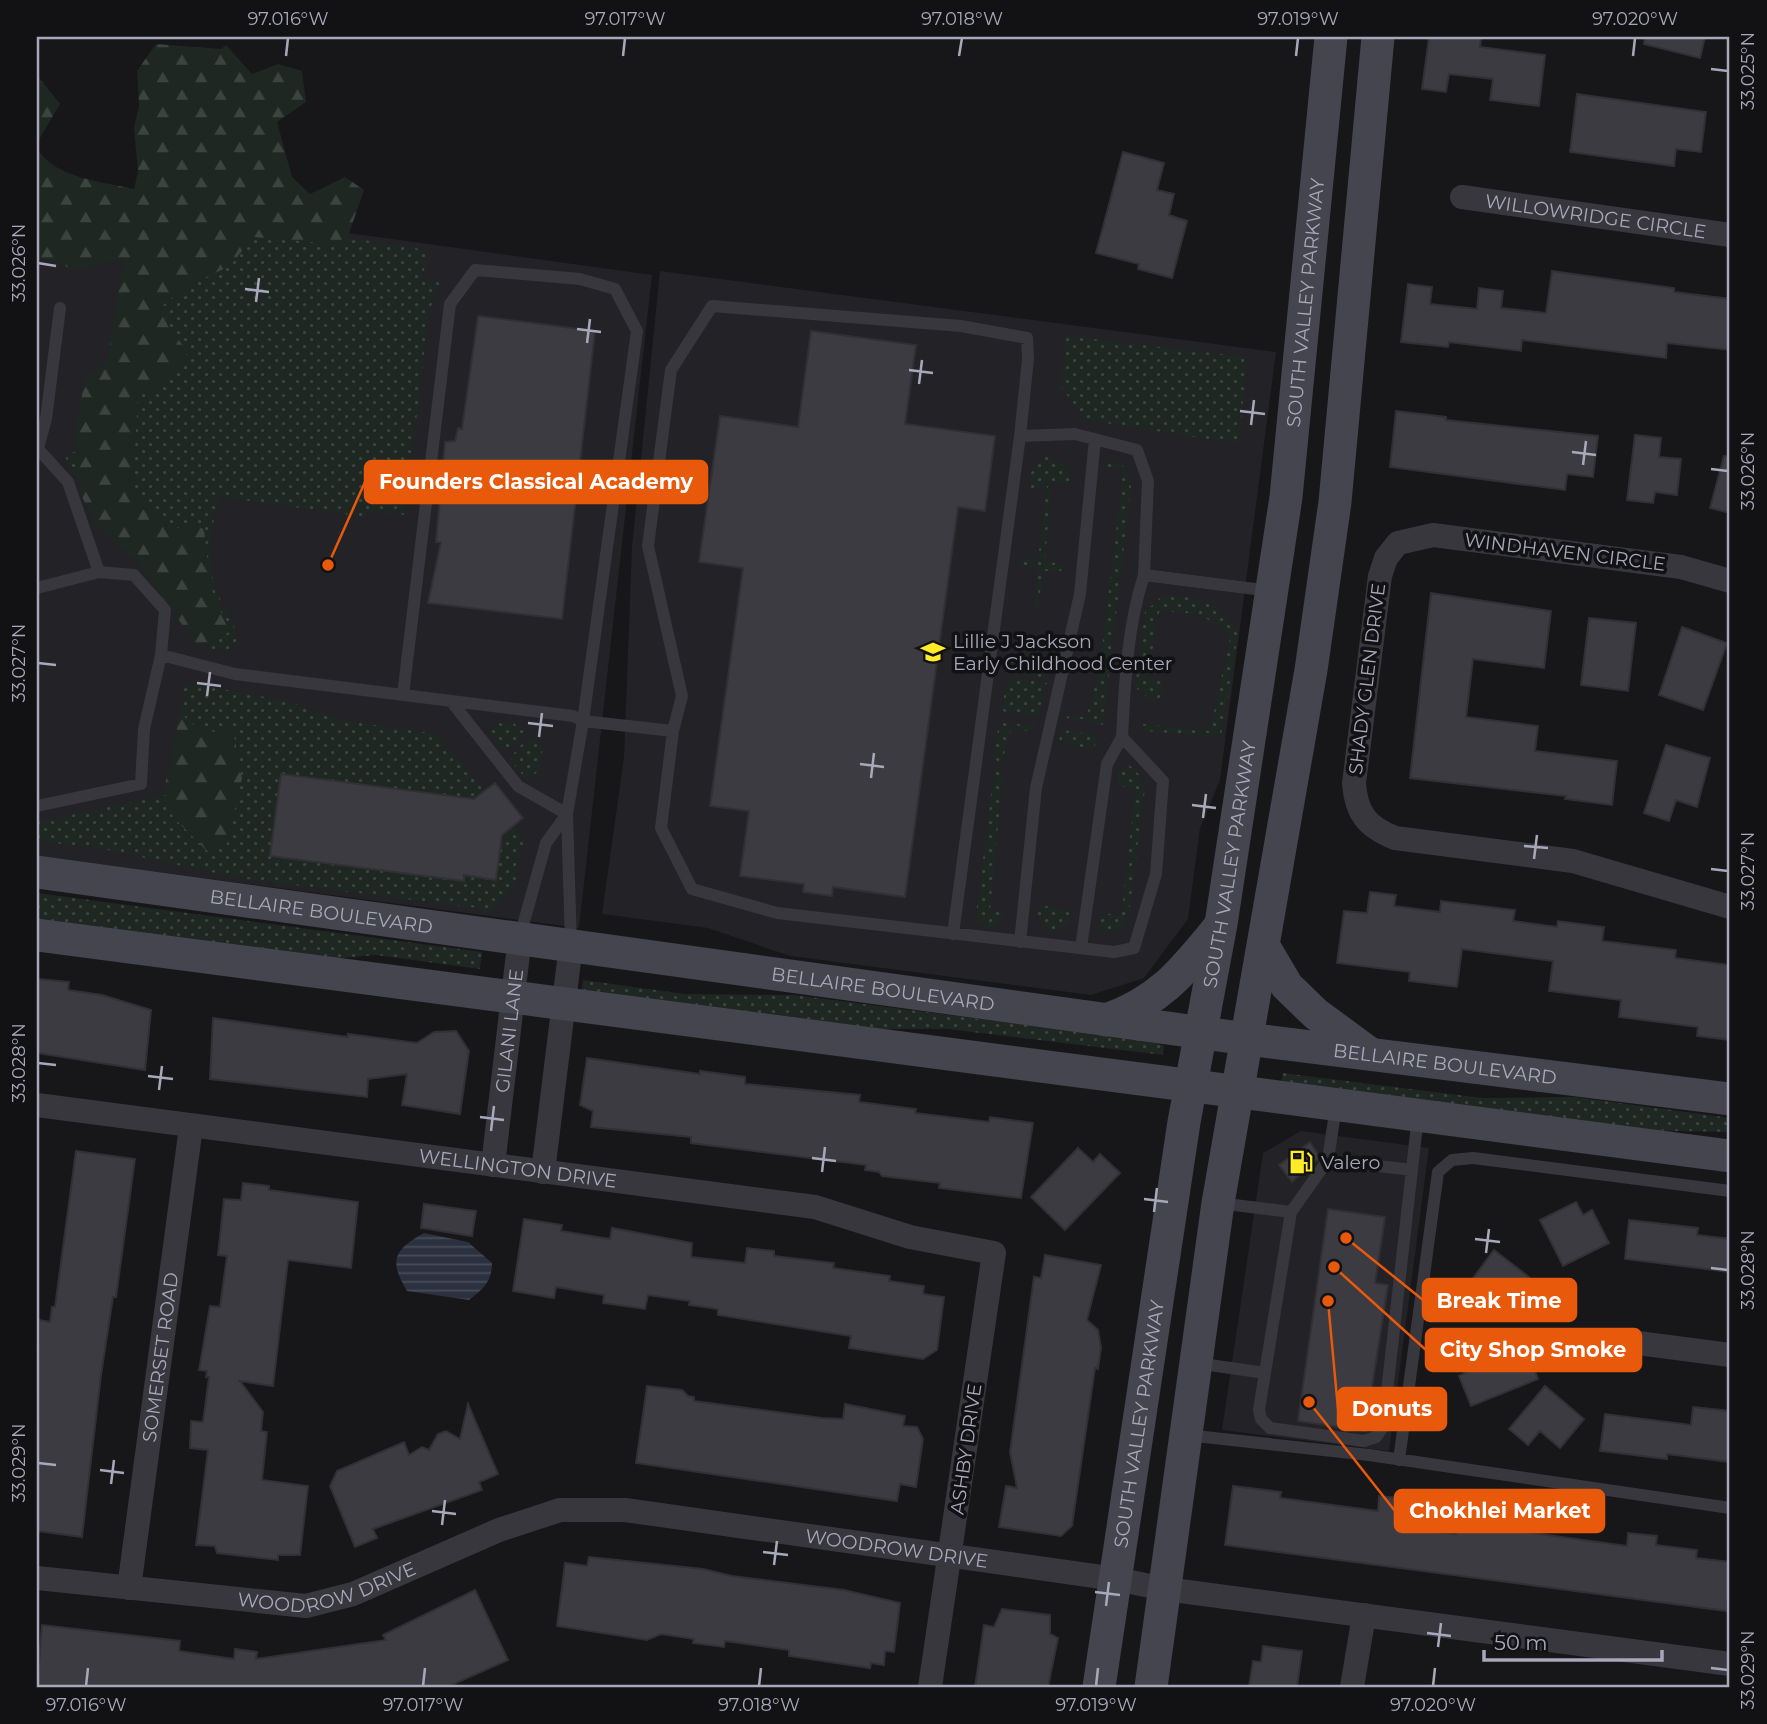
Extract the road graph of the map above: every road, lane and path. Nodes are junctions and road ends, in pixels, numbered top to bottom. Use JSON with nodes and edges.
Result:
{"nodes":[{"id":1,"x":1331,"y":37,"type":"edge"},
{"id":2,"x":1378,"y":37,"type":"edge"},
{"id":3,"x":1462,"y":197,"type":"dead end"},
{"id":4,"x":1730,"y":235,"type":"edge"},
{"id":5,"x":60,"y":308,"type":"dead end"},
{"id":6,"x":1020,"y":436,"type":"junction"},
{"id":7,"x":1095,"y":439,"type":"junction"},
{"id":8,"x":38,"y":451,"type":"edge"},
{"id":9,"x":1398,"y":543,"type":"joint"},
{"id":10,"x":99,"y":572,"type":"junction"},
{"id":11,"x":1144,"y":575,"type":"junction"},
{"id":12,"x":1730,"y":581,"type":"edge"},
{"id":13,"x":37,"y":588,"type":"edge"},
{"id":14,"x":1273,"y":591,"type":"junction"},
{"id":15,"x":162,"y":655,"type":"junction"},
{"id":16,"x":403,"y":695,"type":"junction"},
{"id":17,"x":451,"y":701,"type":"junction"},
{"id":18,"x":583,"y":721,"type":"junction"},
{"id":19,"x":673,"y":731,"type":"junction"},
{"id":20,"x":1122,"y":737,"type":"junction"},
{"id":21,"x":37,"y":806,"type":"edge"},
{"id":22,"x":567,"y":814,"type":"junction"},
{"id":23,"x":37,"y":872,"type":"edge"},
{"id":24,"x":1730,"y":907,"type":"edge"},
{"id":25,"x":1221,"y":924,"type":"junction"},
{"id":26,"x":953,"y":934,"type":"junction"},
{"id":27,"x":37,"y":935,"type":"edge"},
{"id":28,"x":520,"y":937,"type":"junction"},
{"id":29,"x":1020,"y":942,"type":"junction"},
{"id":30,"x":571,"y":945,"type":"junction"},
{"id":31,"x":1264,"y":947,"type":"junction"},
{"id":32,"x":1081,"y":948,"type":"junction"},
{"id":33,"x":512,"y":1000,"type":"junction"},
{"id":34,"x":563,"y":1006,"type":"junction"},
{"id":35,"x":1106,"y":1020,"type":"junction"},
{"id":36,"x":1201,"y":1033,"type":"junction"},
{"id":37,"x":1247,"y":1040,"type":"junction"},
{"id":38,"x":1371,"y":1054,"type":"junction"},
{"id":39,"x":1192,"y":1087,"type":"junction"},
{"id":40,"x":1238,"y":1093,"type":"junction"},
{"id":41,"x":1730,"y":1099,"type":"edge"},
{"id":42,"x":37,"y":1105,"type":"edge"},
{"id":43,"x":1336,"y":1105,"type":"junction"},
{"id":44,"x":1418,"y":1116,"type":"junction"},
{"id":45,"x":191,"y":1127,"type":"junction"},
{"id":46,"x":1730,"y":1156,"type":"edge"},
{"id":47,"x":1328,"y":1160,"type":"junction"},
{"id":48,"x":493,"y":1166,"type":"junction"},
{"id":49,"x":1412,"y":1170,"type":"junction"},
{"id":50,"x":542,"y":1172,"type":"junction"},
{"id":51,"x":1730,"y":1191,"type":"edge"},
{"id":52,"x":1218,"y":1203,"type":"junction"},
{"id":53,"x":1291,"y":1212,"type":"junction"},
{"id":54,"x":994,"y":1253,"type":"joint"},
{"id":55,"x":1615,"y":1340,"type":"dead end"},
{"id":56,"x":1730,"y":1354,"type":"edge"},
{"id":57,"x":1196,"y":1363,"type":"junction"},
{"id":58,"x":1265,"y":1373,"type":"junction"},
{"id":59,"x":1186,"y":1434,"type":"junction"},
{"id":60,"x":1399,"y":1460,"type":"junction"},
{"id":61,"x":1730,"y":1507,"type":"edge"},
{"id":62,"x":951,"y":1556,"type":"junction"},
{"id":63,"x":37,"y":1578,"type":"edge"},
{"id":64,"x":1116,"y":1579,"type":"junction"},
{"id":65,"x":129,"y":1588,"type":"junction"},
{"id":66,"x":1165,"y":1589,"type":"junction"},
{"id":67,"x":1364,"y":1615,"type":"junction"},
{"id":68,"x":1730,"y":1664,"type":"edge"},
{"id":69,"x":930,"y":1687,"type":"edge"},
{"id":70,"x":1099,"y":1687,"type":"edge"},
{"id":71,"x":1151,"y":1687,"type":"edge"},
{"id":72,"x":1352,"y":1687,"type":"edge"}],
"edges":[{"from":1,"to":14,"type":"main road","name":"SOUTH VALLEY PARKWAY"},
{"from":2,"to":31,"type":"main road"},
{"from":3,"to":4,"type":"street","name":"WILLOWRIDGE CIRCLE"},
{"from":5,"to":8,"type":"lane"},
{"from":6,"to":7,"type":"lane"},
{"from":6,"to":19,"type":"lane"},
{"from":6,"to":26,"type":"lane"},
{"from":7,"to":11,"type":"lane"},
{"from":7,"to":29,"type":"lane"},
{"from":8,"to":10,"type":"lane"},
{"from":9,"to":12,"type":"street","name":"WINDHAVEN CIRCLE"},
{"from":9,"to":24,"type":"street","name":"SHADY GLEN DRIVE"},
{"from":10,"to":13,"type":"lane"},
{"from":10,"to":15,"type":"lane"},
{"from":11,"to":14,"type":"lane"},
{"from":11,"to":20,"type":"lane"},
{"from":14,"to":25,"type":"main road","name":"SOUTH VALLEY PARKWAY"},
{"from":15,"to":16,"type":"lane"},
{"from":15,"to":21,"type":"lane"},
{"from":16,"to":17,"type":"lane"},
{"from":16,"to":18,"type":"lane"},
{"from":17,"to":18,"type":"lane"},
{"from":17,"to":22,"type":"lane"},
{"from":18,"to":19,"type":"lane"},
{"from":18,"to":22,"type":"lane"},
{"from":19,"to":26,"type":"lane"},
{"from":20,"to":32,"type":"lane"},
{"from":20,"to":32,"type":"lane"},
{"from":22,"to":28,"type":"lane"},
{"from":22,"to":30,"type":"lane"},
{"from":23,"to":28,"type":"main road","name":"BELLAIRE BOULEVARD"},
{"from":25,"to":35,"type":"main road"},
{"from":25,"to":36,"type":"main road","name":"SOUTH VALLEY PARKWAY"},
{"from":26,"to":29,"type":"lane"},
{"from":27,"to":33,"type":"main road"},
{"from":28,"to":30,"type":"main road","name":"BELLAIRE BOULEVARD"},
{"from":28,"to":33,"type":"street","name":"GILANI LANE"},
{"from":29,"to":32,"type":"lane"},
{"from":30,"to":34,"type":"street"},
{"from":30,"to":35,"type":"main road","name":"BELLAIRE BOULEVARD"},
{"from":31,"to":37,"type":"main road"},
{"from":31,"to":38,"type":"main road"},
{"from":33,"to":34,"type":"main road"},
{"from":33,"to":48,"type":"street","name":"GILANI LANE"},
{"from":34,"to":39,"type":"main road"},
{"from":34,"to":50,"type":"street"},
{"from":35,"to":36,"type":"main road","name":"BELLAIRE BOULEVARD"},
{"from":36,"to":37,"type":"main road","name":"BELLAIRE BOULEVARD"},
{"from":36,"to":39,"type":"main road","name":"SOUTH VALLEY PARKWAY"},
{"from":37,"to":38,"type":"main road","name":"BELLAIRE BOULEVARD"},
{"from":37,"to":40,"type":"main road"},
{"from":38,"to":41,"type":"main road","name":"BELLAIRE BOULEVARD"},
{"from":39,"to":40,"type":"main road"},
{"from":39,"to":64,"type":"main road","name":"SOUTH VALLEY PARKWAY"},
{"from":40,"to":43,"type":"main road"},
{"from":40,"to":52,"type":"main road"},
{"from":42,"to":45,"type":"street","name":"WELLINGTON DRIVE"},
{"from":43,"to":44,"type":"main road"},
{"from":43,"to":47,"type":"lane"},
{"from":44,"to":46,"type":"main road"},
{"from":44,"to":49,"type":"lane"},
{"from":45,"to":48,"type":"street","name":"WELLINGTON DRIVE"},
{"from":45,"to":65,"type":"street","name":"SOMERSET ROAD"},
{"from":47,"to":49,"type":"lane"},
{"from":47,"to":53,"type":"lane"},
{"from":48,"to":50,"type":"street","name":"WELLINGTON DRIVE"},
{"from":49,"to":58,"type":"lane"},
{"from":50,"to":54,"type":"street","name":"WELLINGTON DRIVE"},
{"from":51,"to":60,"type":"lane"},
{"from":52,"to":53,"type":"lane"},
{"from":52,"to":57,"type":"main road"},
{"from":53,"to":58,"type":"lane"},
{"from":54,"to":62,"type":"street","name":"ASHBY DRIVE"},
{"from":55,"to":56,"type":"street"},
{"from":57,"to":58,"type":"lane"},
{"from":57,"to":59,"type":"main road"},
{"from":59,"to":60,"type":"lane"},
{"from":59,"to":66,"type":"main road"},
{"from":60,"to":61,"type":"lane"},
{"from":62,"to":64,"type":"street","name":"WOODROW DRIVE"},
{"from":62,"to":65,"type":"street","name":"WOODROW DRIVE"},
{"from":62,"to":69,"type":"street","name":"ASHBY DRIVE"},
{"from":63,"to":65,"type":"street","name":"WOODROW DRIVE"},
{"from":64,"to":66,"type":"street","name":"WOODROW DRIVE"},
{"from":64,"to":70,"type":"main road","name":"SOUTH VALLEY PARKWAY"},
{"from":66,"to":67,"type":"street","name":"WOODROW DRIVE"},
{"from":66,"to":71,"type":"main road"},
{"from":67,"to":68,"type":"street","name":"WOODROW DRIVE"},
{"from":67,"to":72,"type":"street"}]}
